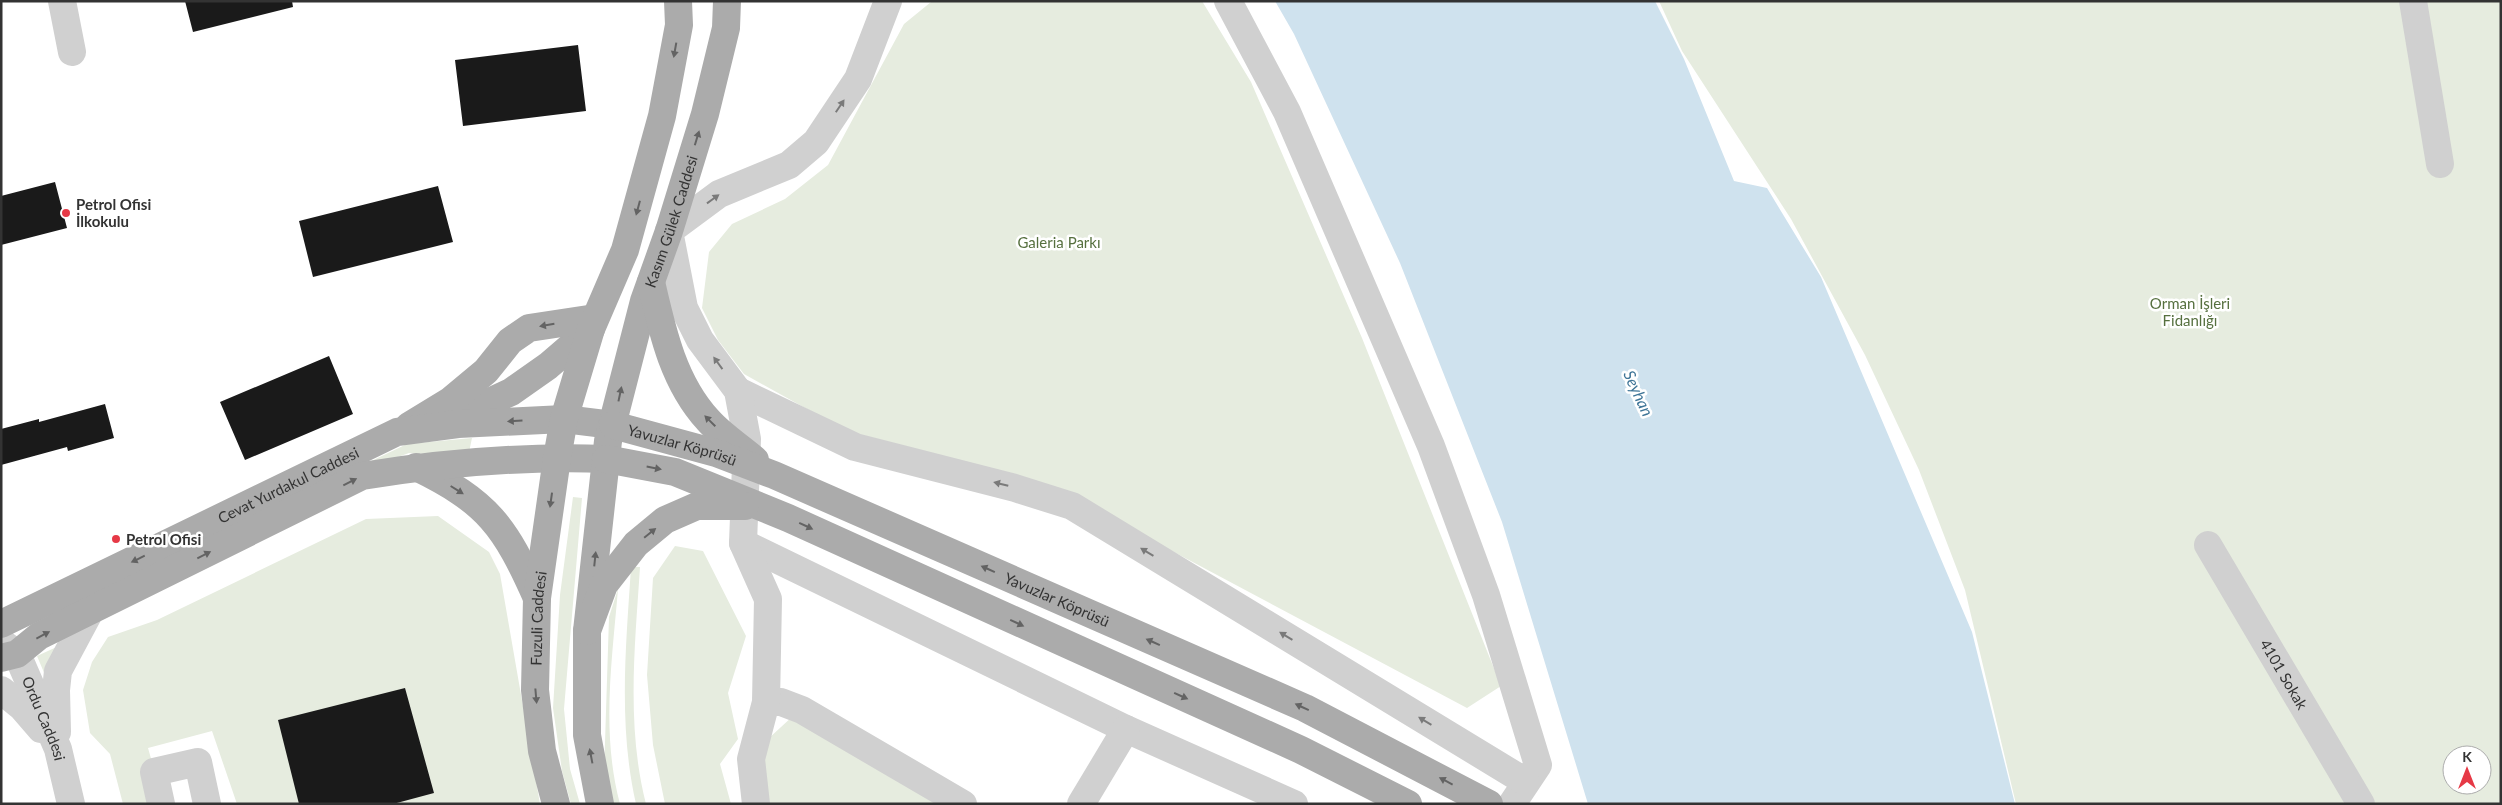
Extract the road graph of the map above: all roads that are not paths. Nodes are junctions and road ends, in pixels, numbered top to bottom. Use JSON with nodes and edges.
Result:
{"nodes":[{"id":1,"x":62,"y":1,"type":"edge"},
{"id":2,"x":678,"y":1,"type":"edge"},
{"id":3,"x":726,"y":1,"type":"edge"},
{"id":4,"x":888,"y":1,"type":"edge"},
{"id":5,"x":1228,"y":1,"type":"edge"},
{"id":6,"x":2414,"y":1,"type":"edge"},
{"id":7,"x":72,"y":52,"type":"dead end"},
{"id":8,"x":2440,"y":164,"type":"dead end"},
{"id":9,"x":669,"y":231,"type":"junction"},
{"id":10,"x":651,"y":282,"type":"junction"},
{"id":11,"x":593,"y":324,"type":"junction"},
{"id":12,"x":738,"y":391,"type":"junction"},
{"id":13,"x":435,"y":427,"type":"junction"},
{"id":14,"x":397,"y":432,"type":"junction"},
{"id":15,"x":561,"y":437,"type":"junction"},
{"id":16,"x":609,"y":442,"type":"junction"},
{"id":17,"x":414,"y":467,"type":"junction"},
{"id":18,"x":774,"y":475,"type":"junction"},
{"id":19,"x":760,"y":507,"type":"junction"},
{"id":20,"x":743,"y":543,"type":"junction"},
{"id":21,"x":2208,"y":545,"type":"dead end"},
{"id":22,"x":537,"y":598,"type":"junction"},
{"id":23,"x":89,"y":613,"type":"junction"},
{"id":24,"x":1,"y":624,"type":"edge"},
{"id":25,"x":587,"y":631,"type":"junction"},
{"id":26,"x":6,"y":651,"type":"edge"},
{"id":27,"x":1,"y":690,"type":"edge"},
{"id":28,"x":766,"y":702,"type":"junction"},
{"id":29,"x":1126,"y":729,"type":"junction"},
{"id":30,"x":58,"y":749,"type":"junction"},
{"id":31,"x":1519,"y":793,"type":"edge"},
{"id":32,"x":71,"y":804,"type":"edge"},
{"id":33,"x":161,"y":804,"type":"edge"},
{"id":34,"x":207,"y":804,"type":"edge"},
{"id":35,"x":556,"y":804,"type":"edge"},
{"id":36,"x":600,"y":804,"type":"edge"},
{"id":37,"x":756,"y":804,"type":"edge"},
{"id":38,"x":963,"y":804,"type":"edge"},
{"id":39,"x":1081,"y":804,"type":"edge"},
{"id":40,"x":1294,"y":804,"type":"edge"},
{"id":41,"x":1408,"y":804,"type":"edge"},
{"id":42,"x":1489,"y":804,"type":"edge"},
{"id":43,"x":2361,"y":804,"type":"edge"}],
"edges":[{"from":1,"to":7,"type":"street"},
{"from":2,"to":11,"type":"main road","one_way":true},
{"from":9,"to":3,"type":"main road","name":"Kasım Gülek Caddesi","one_way":true},
{"from":9,"to":4,"type":"street","one_way":true},
{"from":5,"to":31,"type":"street"},
{"from":6,"to":8,"type":"street"},
{"from":9,"to":10,"type":"main road","name":"Kasım Gülek Caddesi"},
{"from":12,"to":9,"type":"street","one_way":true},
{"from":16,"to":10,"type":"main road","name":"Kasım Gülek Caddesi","one_way":true},
{"from":18,"to":10,"type":"main road","one_way":true,"bridge":true},
{"from":11,"to":13,"type":"main road"},
{"from":11,"to":14,"type":"main road","one_way":true},
{"from":11,"to":15,"type":"main road"},
{"from":12,"to":20,"type":"street"},
{"from":31,"to":12,"type":"street","one_way":true},
{"from":13,"to":14,"type":"main road","name":"Cevat Yurdakul Caddesi"},
{"from":15,"to":13,"type":"main road","name":"Cevat Yurdakul Caddesi","one_way":true},
{"from":14,"to":24,"type":"main road","name":"Cevat Yurdakul Caddesi","one_way":true},
{"from":15,"to":16,"type":"main road"},
{"from":15,"to":16,"type":"main road"},
{"from":15,"to":17,"type":"main road","name":"Cevat Yurdakul Caddesi"},
{"from":15,"to":22,"type":"main road","name":"Fuzuli Caddesi","one_way":true},
{"from":16,"to":18,"type":"main road","name":"Yavuzlar Köprüsü","bridge":true},
{"from":16,"to":19,"type":"main road","name":"Yavuzlar Köprüsü","one_way":true,"bridge":true},
{"from":25,"to":16,"type":"main road","one_way":true},
{"from":17,"to":22,"type":"main road","one_way":true},
{"from":23,"to":17,"type":"main road","name":"Cevat Yurdakul Caddesi","one_way":true},
{"from":42,"to":18,"type":"main road","name":"Yavuzlar Köprüsü","one_way":true,"bridge":true},
{"from":25,"to":19,"type":"main road","one_way":true,"bridge":true},
{"from":19,"to":41,"type":"main road","name":"Yavuzlar Köprüsü","one_way":true,"bridge":true},
{"from":20,"to":28,"type":"street"},
{"from":20,"to":29,"type":"street"},
{"from":21,"to":43,"type":"street","name":"4101 Sokak"},
{"from":22,"to":35,"type":"main road","name":"Fuzuli Caddesi","one_way":true},
{"from":26,"to":23,"type":"main road","name":"Cevat Yurdakul Caddesi","one_way":true},
{"from":23,"to":30,"type":"street"},
{"from":36,"to":25,"type":"main road","one_way":true},
{"from":26,"to":30,"type":"street","name":"Ordu Caddesi"},
{"from":27,"to":30,"type":"street"},
{"from":28,"to":37,"type":"street"},
{"from":28,"to":38,"type":"street"},
{"from":29,"to":39,"type":"street"},
{"from":29,"to":40,"type":"street"},
{"from":30,"to":32,"type":"street","name":"Ordu Caddesi"},
{"from":33,"to":34,"type":"street"}]}
